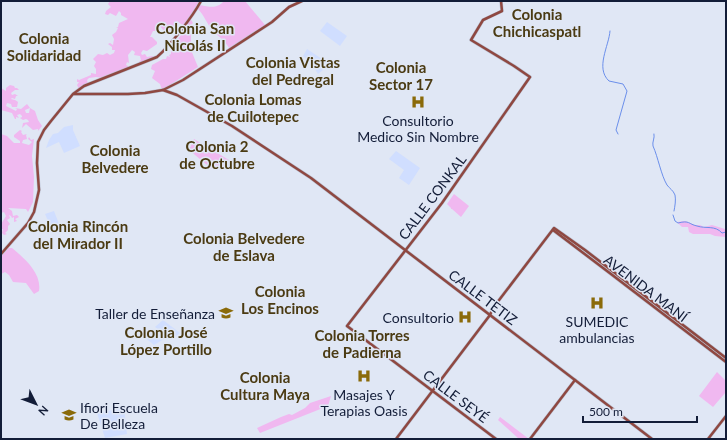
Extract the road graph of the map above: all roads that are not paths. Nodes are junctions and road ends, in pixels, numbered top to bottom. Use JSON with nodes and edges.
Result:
{"nodes":[{"id":1,"x":201,"y":1,"type":"edge"},
{"id":2,"x":302,"y":1,"type":"edge"},
{"id":3,"x":501,"y":1,"type":"edge"},
{"id":4,"x":163,"y":90,"type":"junction"},
{"id":5,"x":74,"y":94,"type":"junction"},
{"id":6,"x":554,"y":229,"type":"junction"},
{"id":7,"x":406,"y":250,"type":"junction"},
{"id":8,"x":1,"y":254,"type":"edge"},
{"id":9,"x":493,"y":308,"type":"junction"},
{"id":10,"x":485,"y":312,"type":"junction"},
{"id":11,"x":490,"y":315,"type":"junction"},
{"id":12,"x":347,"y":326,"type":"joint"},
{"id":13,"x":726,"y":358,"type":"edge"},
{"id":14,"x":726,"y":362,"type":"edge"},
{"id":15,"x":575,"y":380,"type":"junction"},
{"id":16,"x":432,"y":391,"type":"junction"},
{"id":17,"x":725,"y":417,"type":"edge"},
{"id":18,"x":396,"y":439,"type":"edge"},
{"id":19,"x":496,"y":439,"type":"edge"},
{"id":20,"x":530,"y":439,"type":"edge"},
{"id":21,"x":652,"y":439,"type":"edge"},
{"id":22,"x":708,"y":439,"type":"edge"}],
"edges":[{"from":1,"to":5,"type":"street"},
{"from":2,"to":4,"type":"street"},
{"from":3,"to":7,"type":"street","name":"CALLE CONKAL"},
{"from":4,"to":5,"type":"street"},
{"from":4,"to":7,"type":"street","name":"CALLE TETIZ"},
{"from":5,"to":8,"type":"street"},
{"from":6,"to":9,"type":"street"},
{"from":6,"to":13,"type":"street","name":"AVENIDA MANÍ"},
{"from":6,"to":14,"type":"street","name":"AVENIDA MANÍ"},
{"from":7,"to":10,"type":"street","name":"CALLE TETIZ"},
{"from":7,"to":12,"type":"street","name":"CALLE CONKAL"},
{"from":9,"to":10,"type":"street"},
{"from":9,"to":11,"type":"street"},
{"from":10,"to":11,"type":"street","name":"CALLE TETIZ"},
{"from":11,"to":15,"type":"street","name":"CALLE TETIZ"},
{"from":11,"to":16,"type":"street"},
{"from":12,"to":16,"type":"street","name":"CALLE SEYÉ"},
{"from":15,"to":20,"type":"street"},
{"from":15,"to":21,"type":"street","name":"CALLE TETIZ"},
{"from":16,"to":18,"type":"street"},
{"from":16,"to":19,"type":"street","name":"CALLE SEYÉ"},
{"from":17,"to":22,"type":"street"}]}
